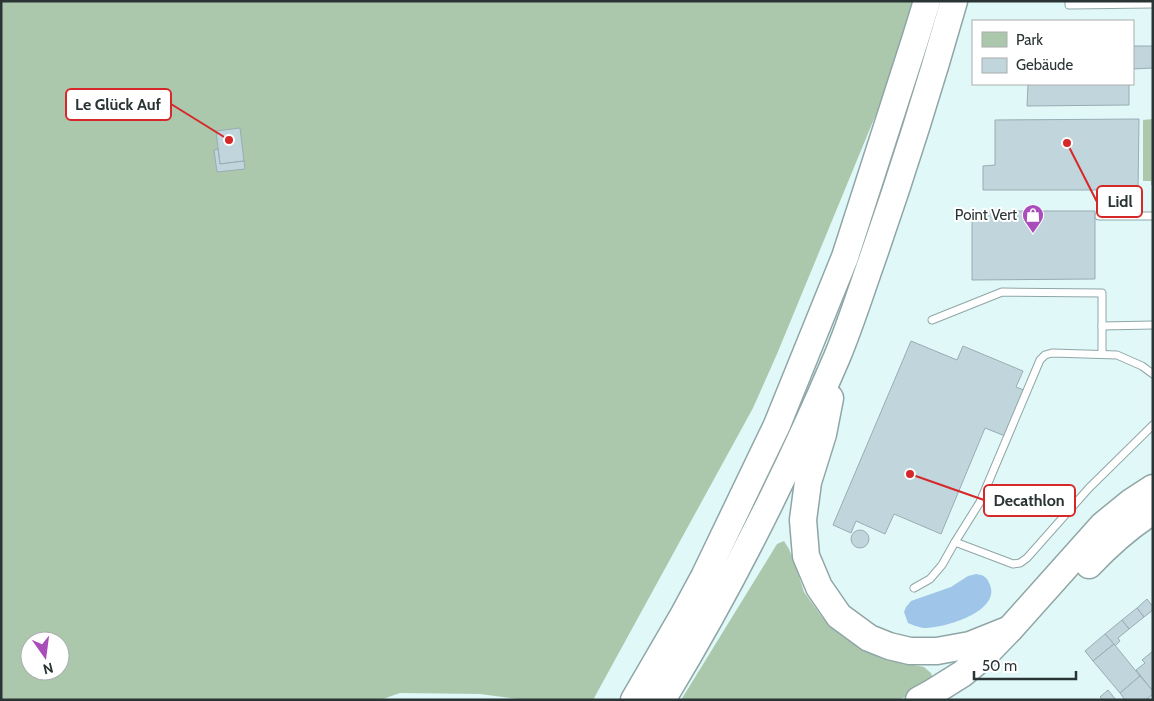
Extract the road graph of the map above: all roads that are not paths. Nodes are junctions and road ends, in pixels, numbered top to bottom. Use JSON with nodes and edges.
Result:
{"nodes":[{"id":1,"x":926,"y":1,"type":"edge"},
{"id":2,"x":954,"y":1,"type":"edge"},
{"id":3,"x":1069,"y":1,"type":"edge"},
{"id":4,"x":1153,"y":4,"type":"edge"},
{"id":5,"x":1099,"y":216,"type":"dead end"},
{"id":6,"x":1153,"y":216,"type":"edge"},
{"id":7,"x":932,"y":320,"type":"dead end"},
{"id":8,"x":1149,"y":325,"type":"edge"},
{"id":9,"x":1102,"y":326,"type":"junction"},
{"id":10,"x":1102,"y":354,"type":"junction"},
{"id":11,"x":838,"y":355,"type":"junction"},
{"id":12,"x":1153,"y":374,"type":"edge"},
{"id":13,"x":1153,"y":425,"type":"edge"},
{"id":14,"x":1153,"y":488,"type":"edge"},
{"id":15,"x":1153,"y":511,"type":"edge"},
{"id":16,"x":955,"y":542,"type":"junction"},
{"id":17,"x":704,"y":577,"type":"junction"},
{"id":18,"x":914,"y":588,"type":"dead end"},
{"id":19,"x":1010,"y":630,"type":"junction"},
{"id":20,"x":978,"y":679,"type":"junction"},
{"id":21,"x":616,"y":700,"type":"edge"},
{"id":22,"x":634,"y":700,"type":"edge"},
{"id":23,"x":662,"y":700,"type":"edge"},
{"id":24,"x":919,"y":700,"type":"edge"},
{"id":25,"x":939,"y":700,"type":"edge"},
{"id":26,"x":954,"y":700,"type":"edge"}],
"edges":[{"from":1,"to":17,"type":"highway"},
{"from":2,"to":11,"type":"highway"},
{"from":3,"to":4,"type":"lane"},
{"from":5,"to":6,"type":"lane"},
{"from":7,"to":9,"type":"lane"},
{"from":8,"to":9,"type":"lane"},
{"from":9,"to":10,"type":"lane"},
{"from":10,"to":12,"type":"lane"},
{"from":10,"to":16,"type":"lane"},
{"from":11,"to":19,"type":"highway"},
{"from":11,"to":23,"type":"highway"},
{"from":13,"to":16,"type":"lane"},
{"from":14,"to":19,"type":"highway"},
{"from":15,"to":20,"type":"highway"},
{"from":16,"to":18,"type":"lane"},
{"from":17,"to":21,"type":"highway"},
{"from":17,"to":22,"type":"highway"},
{"from":19,"to":24,"type":"highway"},
{"from":20,"to":25,"type":"highway"},
{"from":20,"to":26,"type":"highway"}]}
